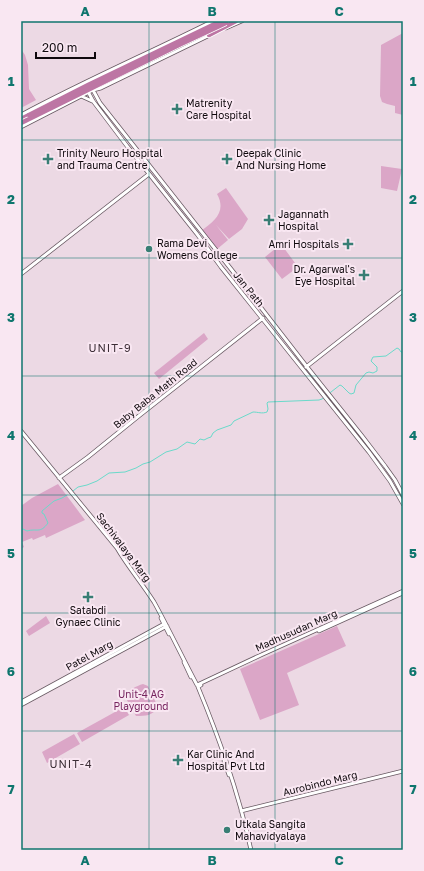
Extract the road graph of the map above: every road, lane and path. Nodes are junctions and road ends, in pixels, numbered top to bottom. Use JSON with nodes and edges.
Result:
{"nodes":[{"id":1,"x":213,"y":21,"type":"edge"},
{"id":2,"x":221,"y":21,"type":"edge"},
{"id":3,"x":236,"y":21,"type":"edge"},
{"id":4,"x":242,"y":21,"type":"edge"},
{"id":5,"x":228,"y":22,"type":"edge"},
{"id":6,"x":209,"y":36,"type":"junction"},
{"id":7,"x":88,"y":81,"type":"junction"},
{"id":8,"x":84,"y":84,"type":"junction"},
{"id":9,"x":101,"y":88,"type":"junction"},
{"id":10,"x":93,"y":90,"type":"junction"},
{"id":11,"x":88,"y":93,"type":"junction"},
{"id":12,"x":81,"y":96,"type":"junction"},
{"id":13,"x":97,"y":99,"type":"junction"},
{"id":14,"x":93,"y":102,"type":"junction"},
{"id":15,"x":21,"y":115,"type":"edge"},
{"id":16,"x":21,"y":119,"type":"edge"},
{"id":17,"x":21,"y":123,"type":"edge"},
{"id":18,"x":21,"y":127,"type":"edge"},
{"id":19,"x":149,"y":174,"type":"junction"},
{"id":20,"x":21,"y":274,"type":"edge"},
{"id":21,"x":403,"y":291,"type":"edge"},
{"id":22,"x":262,"y":318,"type":"junction"},
{"id":23,"x":305,"y":368,"type":"junction"},
{"id":24,"x":21,"y":432,"type":"edge"},
{"id":25,"x":58,"y":478,"type":"junction"},
{"id":26,"x":403,"y":495,"type":"edge"},
{"id":27,"x":403,"y":504,"type":"edge"},
{"id":28,"x":403,"y":592,"type":"edge"},
{"id":29,"x":166,"y":625,"type":"junction"},
{"id":30,"x":196,"y":686,"type":"junction"},
{"id":31,"x":21,"y":702,"type":"edge"},
{"id":32,"x":21,"y":706,"type":"edge"},
{"id":33,"x":403,"y":771,"type":"edge"},
{"id":34,"x":241,"y":811,"type":"junction"},
{"id":35,"x":250,"y":850,"type":"edge"}],
"edges":[{"from":1,"to":7,"type":"street"},
{"from":2,"to":16,"type":"highway","bridge":true},
{"from":3,"to":6,"type":"highway"},
{"from":4,"to":6,"type":"street"},
{"from":5,"to":17,"type":"highway","bridge":true},
{"from":6,"to":9,"type":"street"},
{"from":7,"to":8,"type":"street"},
{"from":7,"to":10,"type":"street","name":"Jan Path"},
{"from":8,"to":11,"type":"street","name":"Jan Path"},
{"from":8,"to":15,"type":"street"},
{"from":9,"to":10,"type":"street"},
{"from":9,"to":13,"type":"street"},
{"from":10,"to":11,"type":"street"},
{"from":10,"to":13,"type":"street","name":"Jan Path"},
{"from":11,"to":12,"type":"street"},
{"from":11,"to":14,"type":"street","name":"Jan Path"},
{"from":12,"to":14,"type":"street"},
{"from":12,"to":18,"type":"street"},
{"from":13,"to":23,"type":"street","name":"Jan Path"},
{"from":14,"to":19,"type":"street","name":"Jan Path"},
{"from":19,"to":20,"type":"street"},
{"from":19,"to":22,"type":"street","name":"Jan Path"},
{"from":21,"to":23,"type":"street"},
{"from":22,"to":23,"type":"street","name":"Jan Path"},
{"from":22,"to":25,"type":"street","name":"Baby Baba Math Road"},
{"from":23,"to":26,"type":"street","name":"Jan Path"},
{"from":23,"to":27,"type":"street","name":"Jan Path"},
{"from":24,"to":25,"type":"street","name":"Sachivalaya Marg"},
{"from":25,"to":29,"type":"street","name":"Sachivalaya Marg"},
{"from":28,"to":30,"type":"street","name":"Madhusudan Marg"},
{"from":29,"to":30,"type":"street","name":"Sachivalaya Marg"},
{"from":29,"to":31,"type":"street","name":"Patel Marg"},
{"from":29,"to":32,"type":"street","name":"Patel Marg"},
{"from":30,"to":34,"type":"street","name":"Sachivalaya Marg"},
{"from":30,"to":35,"type":"street","name":"Sachivalaya Marg"},
{"from":33,"to":34,"type":"street","name":"Aurobindo Marg"},
{"from":34,"to":35,"type":"street","name":"Sachivalaya Marg"}]}
